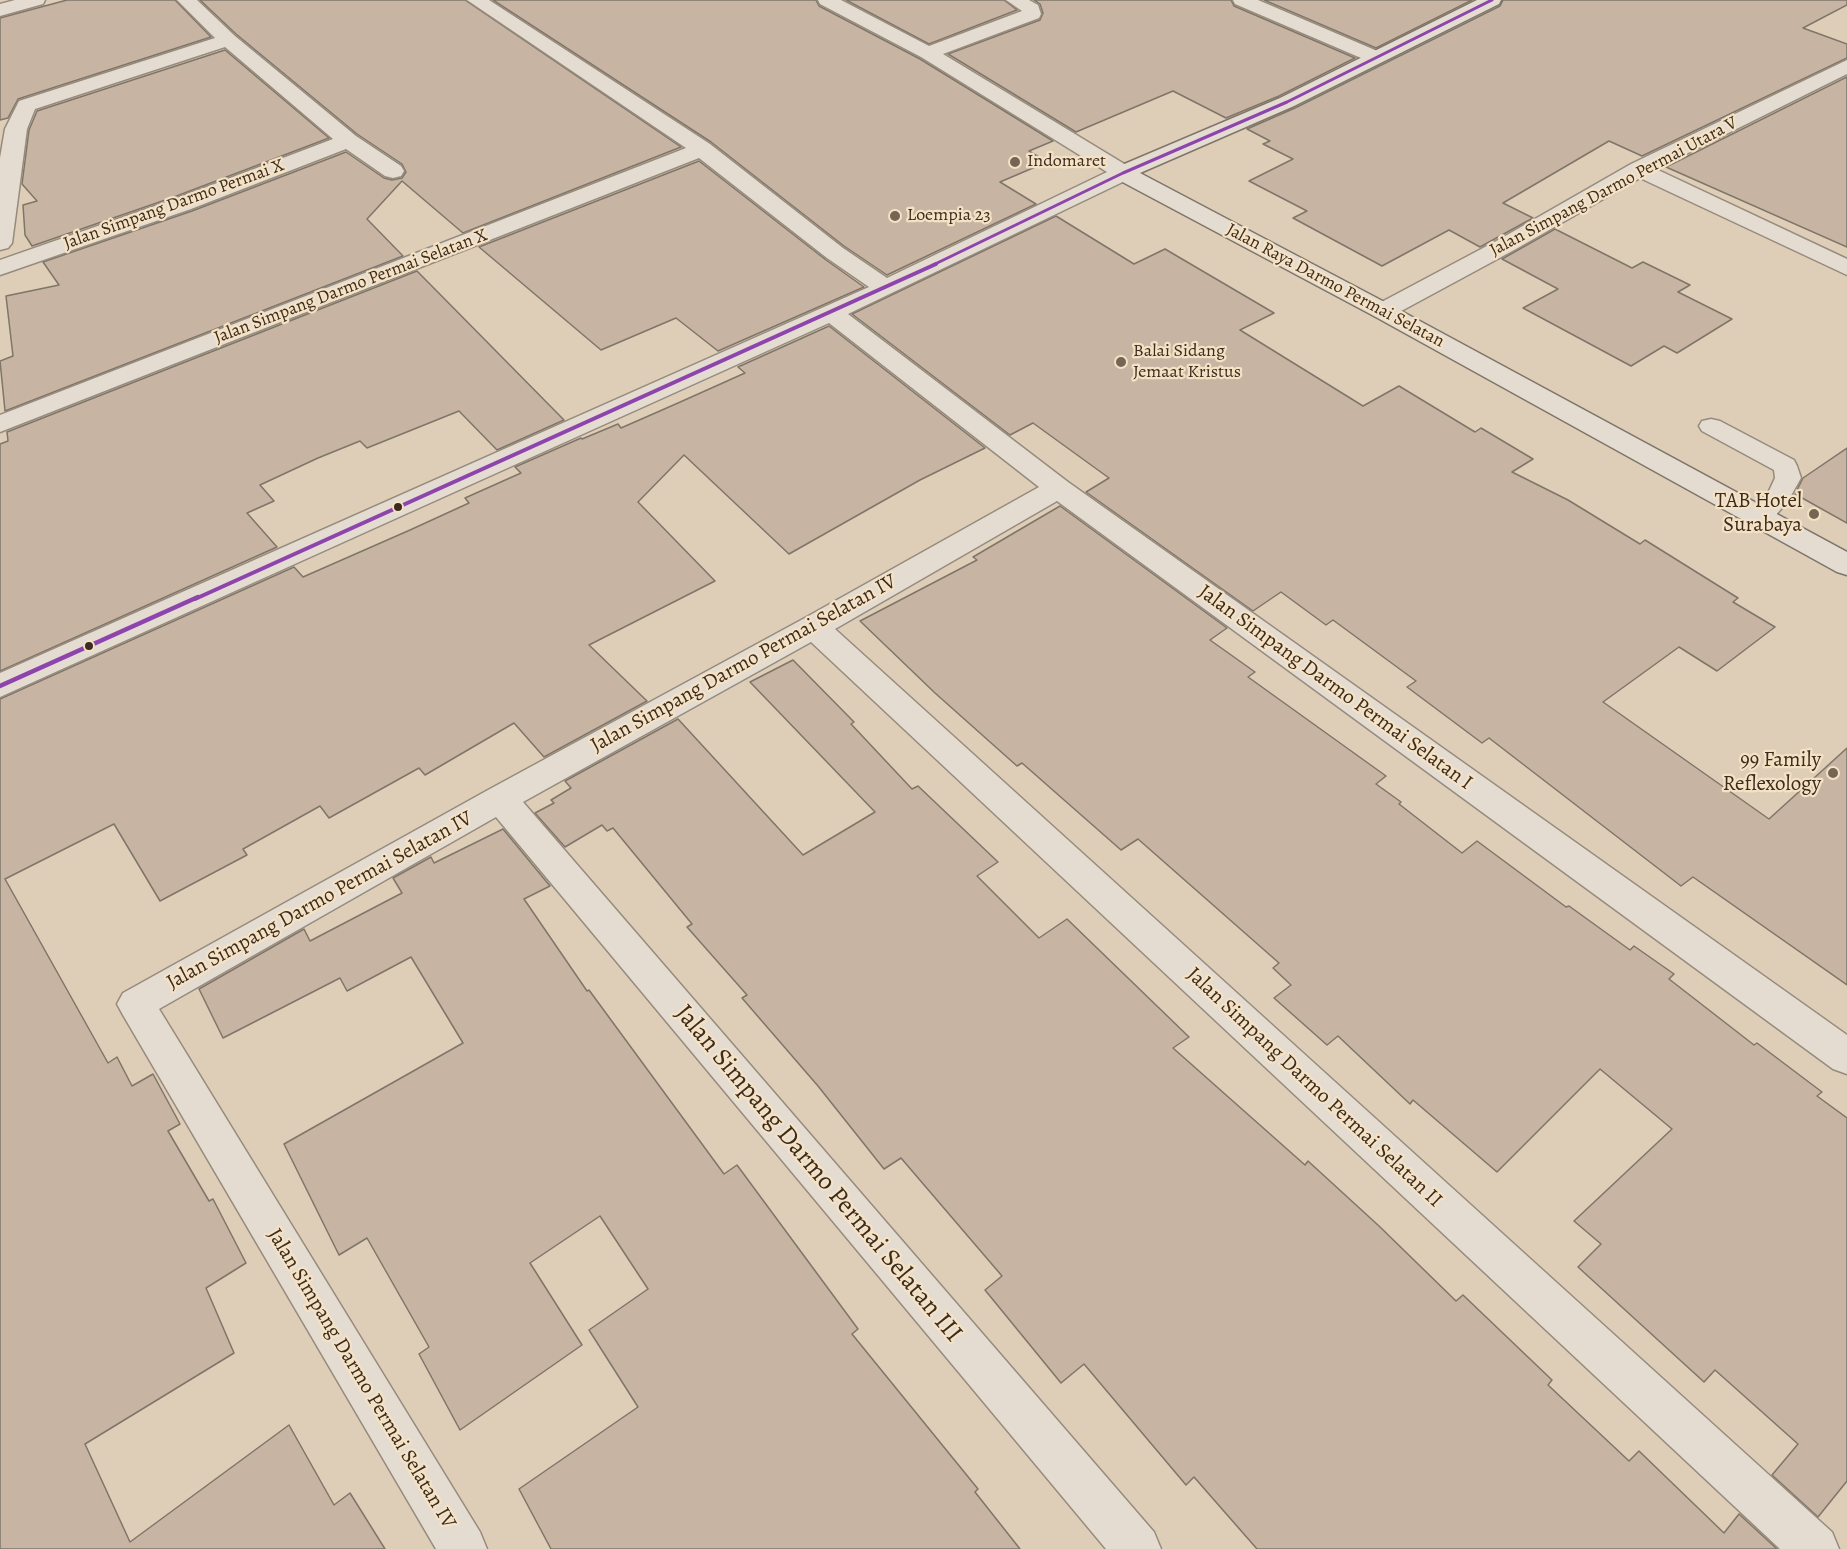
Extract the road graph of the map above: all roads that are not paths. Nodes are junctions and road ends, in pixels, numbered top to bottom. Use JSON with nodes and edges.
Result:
{"nodes":[{"id":1,"x":36,"y":0,"type":"edge"},
{"id":2,"x":186,"y":0,"type":"edge"},
{"id":3,"x":476,"y":0,"type":"edge"},
{"id":4,"x":827,"y":0,"type":"edge"},
{"id":5,"x":1015,"y":0,"type":"edge"},
{"id":6,"x":1242,"y":0,"type":"edge"},
{"id":7,"x":1492,"y":0,"type":"edge"},
{"id":8,"x":0,"y":10,"type":"edge"},
{"id":9,"x":228,"y":40,"type":"junction"},
{"id":10,"x":928,"y":53,"type":"junction"},
{"id":11,"x":1375,"y":57,"type":"junction"},
{"id":12,"x":1847,"y":66,"type":"edge"},
{"id":13,"x":348,"y":141,"type":"junction"},
{"id":14,"x":702,"y":149,"type":"junction"},
{"id":15,"x":1639,"y":169,"type":"junction"},
{"id":16,"x":393,"y":171,"type":"dead end"},
{"id":17,"x":1124,"y":173,"type":"junction"},
{"id":18,"x":0,"y":243,"type":"edge"},
{"id":19,"x":0,"y":267,"type":"edge"},
{"id":20,"x":1847,"y":268,"type":"edge"},
{"id":21,"x":886,"y":288,"type":"junction"},
{"id":22,"x":1383,"y":311,"type":"junction"},
{"id":23,"x":830,"y":312,"type":"junction"},
{"id":24,"x":0,"y":424,"type":"edge"},
{"id":25,"x":1710,"y":426,"type":"dead end"},
{"id":26,"x":1058,"y":488,"type":"junction"},
{"id":27,"x":1759,"y":518,"type":"junction"},
{"id":28,"x":1847,"y":566,"type":"edge"},
{"id":29,"x":814,"y":627,"type":"junction"},
{"id":30,"x":0,"y":686,"type":"edge"},
{"id":31,"x":500,"y":799,"type":"junction"},
{"id":32,"x":1847,"y":1057,"type":"edge"},
{"id":33,"x":463,"y":1549,"type":"edge"},
{"id":34,"x":1137,"y":1549,"type":"edge"},
{"id":35,"x":1815,"y":1549,"type":"edge"}],
"edges":[{"from":1,"to":8,"type":"street"},
{"from":2,"to":9,"type":"street"},
{"from":3,"to":14,"type":"street"},
{"from":4,"to":10,"type":"street","name":"Jalan Raya Darmo Permai Selatan"},
{"from":5,"to":10,"type":"street"},
{"from":6,"to":11,"type":"street"},
{"from":7,"to":11,"type":"street"},
{"from":9,"to":13,"type":"street"},
{"from":9,"to":18,"type":"street"},
{"from":10,"to":17,"type":"street","name":"Jalan Raya Darmo Permai Selatan"},
{"from":11,"to":17,"type":"street"},
{"from":12,"to":15,"type":"street","name":"Jalan Simpang Darmo Permai Utara V"},
{"from":13,"to":16,"type":"street"},
{"from":13,"to":19,"type":"street","name":"Jalan Simpang Darmo Permai X"},
{"from":14,"to":21,"type":"street"},
{"from":14,"to":24,"type":"street","name":"Jalan Simpang Darmo Permai Selatan X"},
{"from":15,"to":20,"type":"street"},
{"from":15,"to":22,"type":"street","name":"Jalan Simpang Darmo Permai Utara V"},
{"from":17,"to":21,"type":"street"},
{"from":17,"to":22,"type":"street","name":"Jalan Raya Darmo Permai Selatan"},
{"from":21,"to":23,"type":"street"},
{"from":22,"to":27,"type":"street","name":"Jalan Raya Darmo Permai Selatan"},
{"from":23,"to":26,"type":"street","name":"Jalan Simpang Darmo Permai Selatan I"},
{"from":23,"to":30,"type":"street"},
{"from":25,"to":27,"type":"lane"},
{"from":26,"to":29,"type":"street","name":"Jalan Simpang Darmo Permai Selatan IV"},
{"from":26,"to":32,"type":"street","name":"Jalan Simpang Darmo Permai Selatan I"},
{"from":27,"to":28,"type":"street","name":"Jalan Raya Darmo Permai Selatan"},
{"from":29,"to":31,"type":"street","name":"Jalan Simpang Darmo Permai Selatan IV"},
{"from":29,"to":35,"type":"street","name":"Jalan Simpang Darmo Permai Selatan II"},
{"from":31,"to":33,"type":"street","name":"Jalan Simpang Darmo Permai Selatan IV"},
{"from":31,"to":34,"type":"street","name":"Jalan Simpang Darmo Permai Selatan III"}]}
